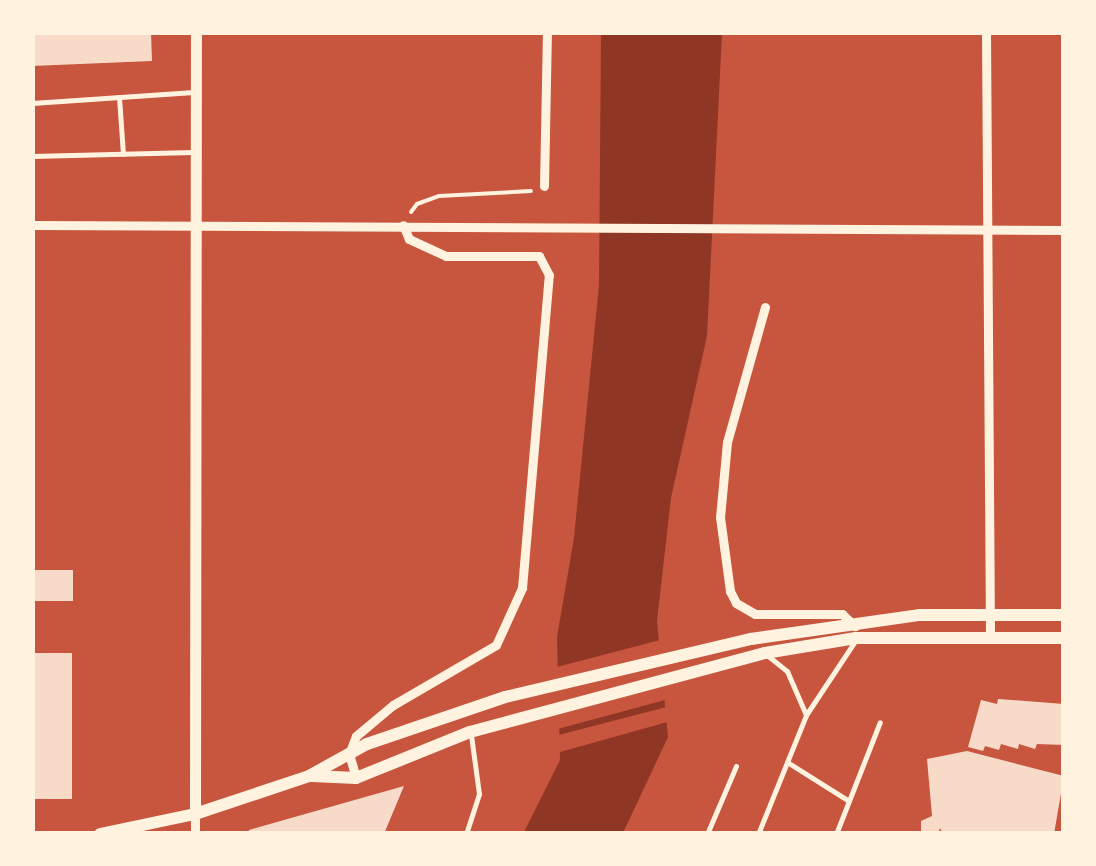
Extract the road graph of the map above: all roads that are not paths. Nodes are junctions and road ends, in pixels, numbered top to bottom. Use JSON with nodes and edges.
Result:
{"nodes":[{"id":1,"x":196,"y":32,"type":"edge"},
{"id":2,"x":547,"y":32,"type":"edge"},
{"id":3,"x":986,"y":32,"type":"edge"},
{"id":4,"x":196,"y":92,"type":"junction"},
{"id":5,"x":120,"y":97,"type":"junction"},
{"id":6,"x":32,"y":103,"type":"edge"},
{"id":7,"x":196,"y":152,"type":"junction"},
{"id":8,"x":123,"y":155,"type":"junction"},
{"id":9,"x":32,"y":156,"type":"edge"},
{"id":10,"x":544,"y":186,"type":"road end"},
{"id":11,"x":32,"y":225,"type":"edge"},
{"id":12,"x":196,"y":225,"type":"junction"},
{"id":13,"x":403,"y":225,"type":"junction"},
{"id":14,"x":984,"y":229,"type":"junction"},
{"id":15,"x":1064,"y":230,"type":"edge"},
{"id":16,"x":764,"y":307,"type":"dead end"},
{"id":17,"x":989,"y":614,"type":"junction"},
{"id":18,"x":1064,"y":615,"type":"edge"},
{"id":19,"x":855,"y":622,"type":"junction"},
{"id":20,"x":990,"y":636,"type":"junction"},
{"id":21,"x":856,"y":638,"type":"junction"},
{"id":22,"x":1064,"y":638,"type":"edge"},
{"id":23,"x":765,"y":653,"type":"junction"},
{"id":24,"x":806,"y":715,"type":"junction"},
{"id":25,"x":880,"y":722,"type":"dead end"},
{"id":26,"x":470,"y":732,"type":"junction"},
{"id":27,"x":349,"y":754,"type":"junction"},
{"id":28,"x":787,"y":762,"type":"junction"},
{"id":29,"x":736,"y":766,"type":"dead end"},
{"id":30,"x":308,"y":776,"type":"junction"},
{"id":31,"x":356,"y":778,"type":"junction"},
{"id":32,"x":849,"y":801,"type":"junction"},
{"id":33,"x":195,"y":814,"type":"junction"},
{"id":34,"x":100,"y":834,"type":"edge"},
{"id":35,"x":195,"y":834,"type":"edge"},
{"id":36,"x":466,"y":834,"type":"edge"},
{"id":37,"x":707,"y":834,"type":"edge"},
{"id":38,"x":758,"y":834,"type":"edge"},
{"id":39,"x":836,"y":834,"type":"edge"}],
"edges":[{"from":1,"to":4,"type":"street"},
{"from":2,"to":10,"type":"street"},
{"from":3,"to":14,"type":"street"},
{"from":4,"to":5,"type":"lane"},
{"from":4,"to":7,"type":"street"},
{"from":5,"to":6,"type":"lane"},
{"from":5,"to":8,"type":"lane"},
{"from":7,"to":8,"type":"lane"},
{"from":7,"to":12,"type":"street"},
{"from":8,"to":9,"type":"lane"},
{"from":11,"to":12,"type":"street"},
{"from":12,"to":13,"type":"street"},
{"from":12,"to":33,"type":"street"},
{"from":13,"to":14,"type":"street"},
{"from":13,"to":27,"type":"street"},
{"from":14,"to":15,"type":"street"},
{"from":14,"to":17,"type":"street"},
{"from":16,"to":19,"type":"street"},
{"from":17,"to":18,"type":"main road"},
{"from":17,"to":19,"type":"main road"},
{"from":17,"to":20,"type":"street"},
{"from":19,"to":21,"type":"street"},
{"from":19,"to":27,"type":"main road"},
{"from":20,"to":21,"type":"main road"},
{"from":20,"to":22,"type":"main road"},
{"from":21,"to":23,"type":"main road"},
{"from":21,"to":24,"type":"lane"},
{"from":23,"to":24,"type":"lane"},
{"from":23,"to":26,"type":"main road"},
{"from":24,"to":28,"type":"lane"},
{"from":25,"to":32,"type":"lane"},
{"from":26,"to":31,"type":"main road"},
{"from":26,"to":36,"type":"lane"},
{"from":27,"to":30,"type":"main road"},
{"from":27,"to":31,"type":"street"},
{"from":28,"to":32,"type":"lane"},
{"from":28,"to":38,"type":"lane"},
{"from":29,"to":37,"type":"lane"},
{"from":30,"to":31,"type":"main road"},
{"from":30,"to":33,"type":"main road"},
{"from":32,"to":39,"type":"lane"},
{"from":33,"to":34,"type":"main road"},
{"from":33,"to":35,"type":"street"}]}
